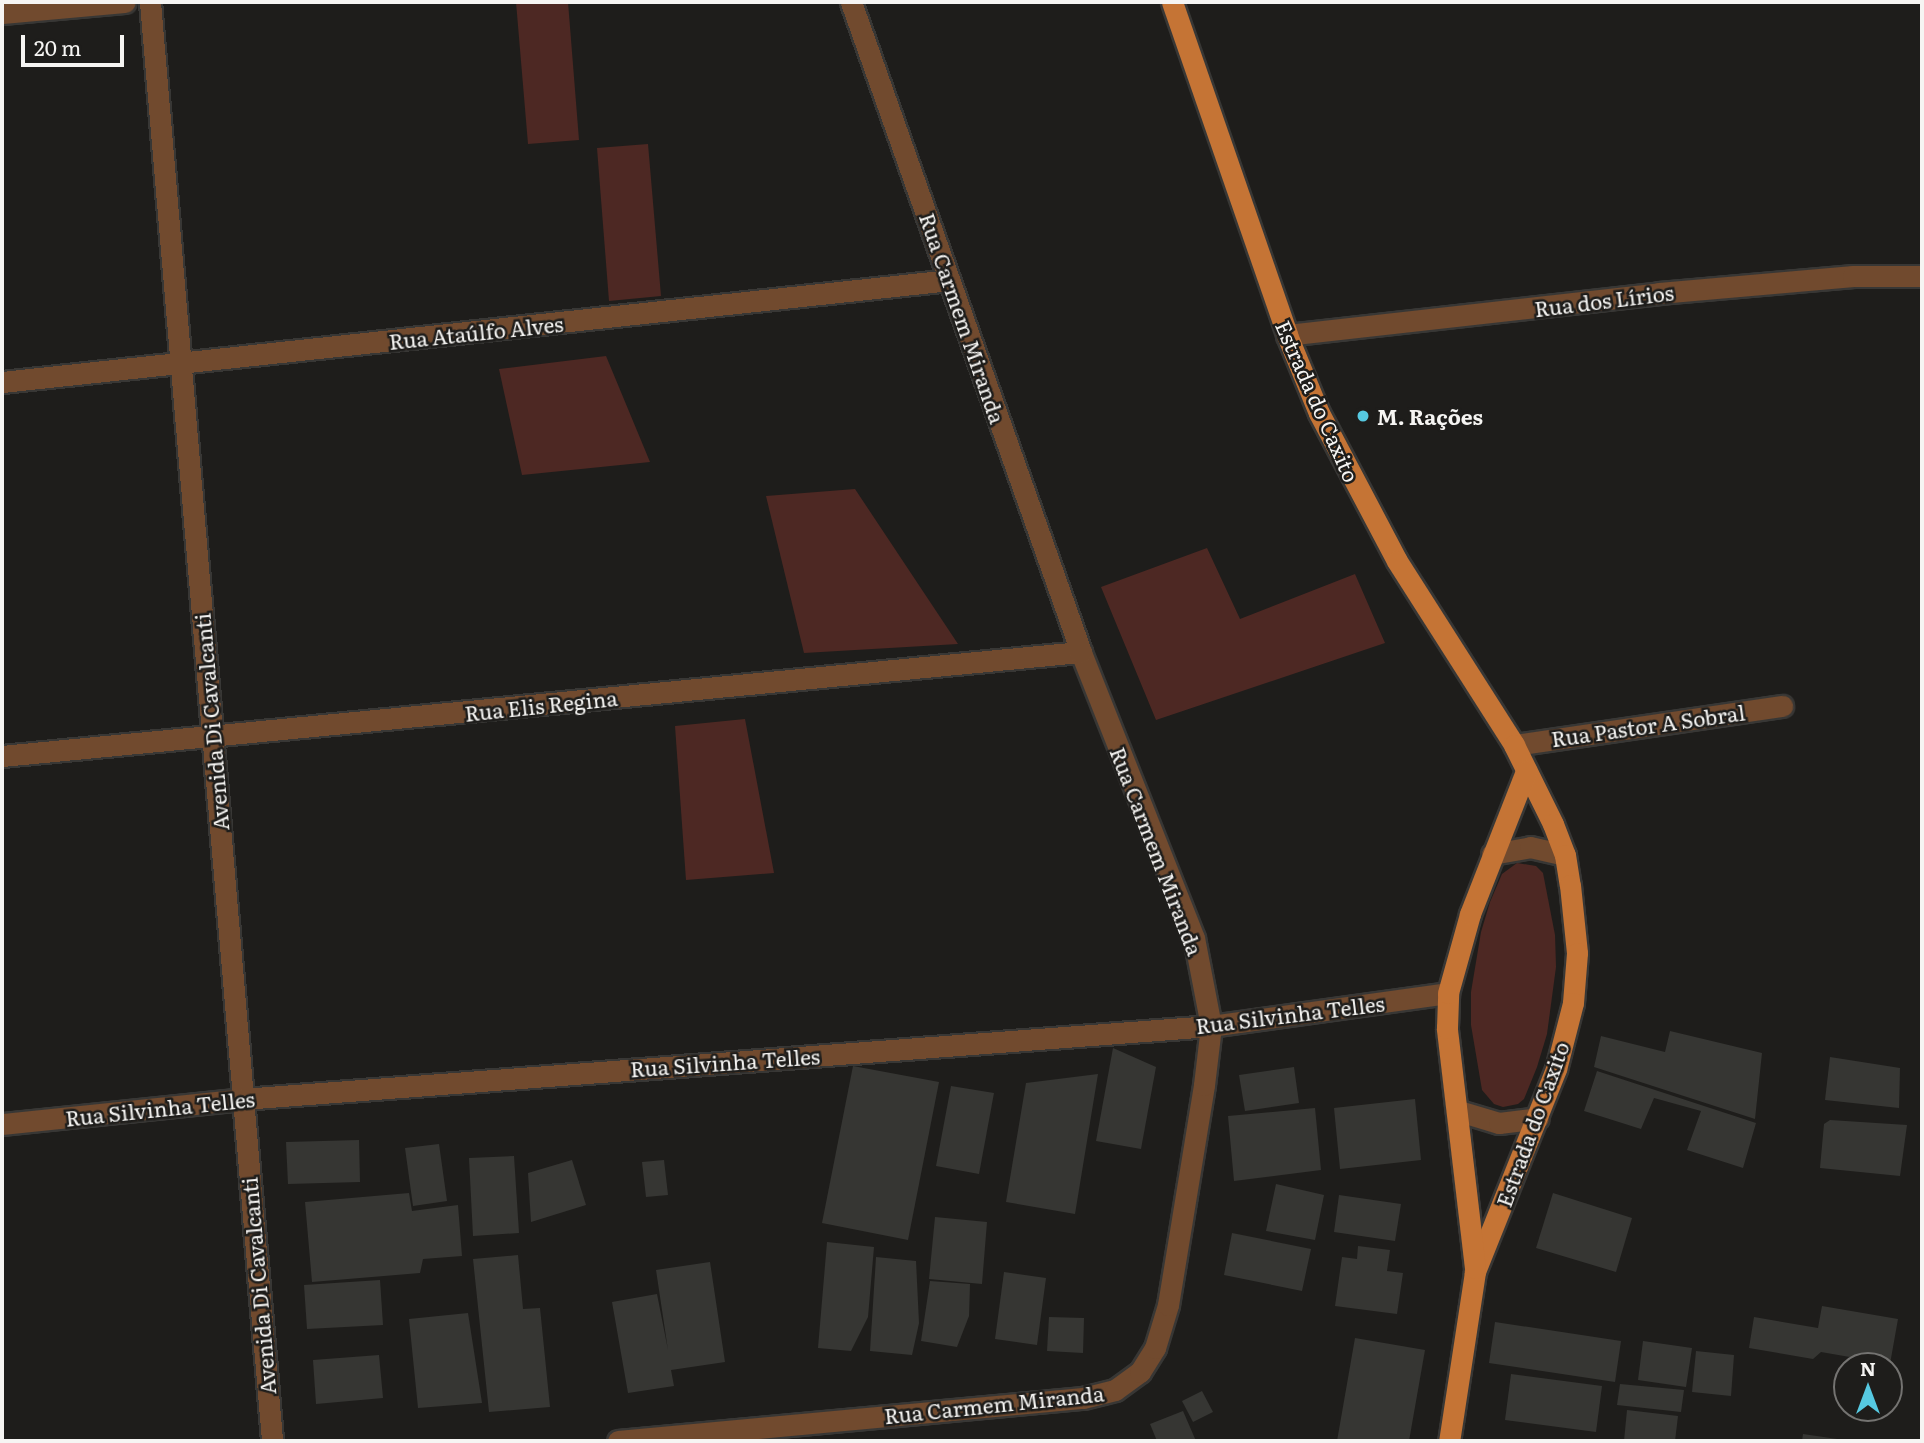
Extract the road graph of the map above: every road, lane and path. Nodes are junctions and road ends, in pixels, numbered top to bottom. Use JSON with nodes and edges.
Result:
{"nodes":[{"id":1,"x":125,"y":2,"type":"edge"},
{"id":2,"x":150,"y":2,"type":"edge"},
{"id":3,"x":851,"y":2,"type":"edge"},
{"id":4,"x":1172,"y":2,"type":"edge"},
{"id":5,"x":2,"y":13,"type":"edge"},
{"id":6,"x":1922,"y":275,"type":"edge"},
{"id":7,"x":950,"y":280,"type":"junction"},
{"id":8,"x":1287,"y":335,"type":"junction"},
{"id":9,"x":183,"y":365,"type":"junction"},
{"id":10,"x":2,"y":382,"type":"edge"},
{"id":11,"x":1081,"y":652,"type":"junction"},
{"id":12,"x":1782,"y":706,"type":"dead end"},
{"id":13,"x":212,"y":737,"type":"junction"},
{"id":14,"x":1514,"y":745,"type":"junction"},
{"id":15,"x":2,"y":756,"type":"edge"},
{"id":16,"x":1525,"y":771,"type":"junction"},
{"id":17,"x":1492,"y":854,"type":"junction"},
{"id":18,"x":1564,"y":855,"type":"junction"},
{"id":19,"x":1448,"y":993,"type":"junction"},
{"id":20,"x":1211,"y":1026,"type":"junction"},
{"id":21,"x":242,"y":1099,"type":"junction"},
{"id":22,"x":1459,"y":1111,"type":"junction"},
{"id":23,"x":1538,"y":1118,"type":"junction"},
{"id":24,"x":2,"y":1124,"type":"edge"},
{"id":25,"x":1475,"y":1272,"type":"junction"},
{"id":26,"x":272,"y":1441,"type":"edge"},
{"id":27,"x":618,"y":1441,"type":"edge"},
{"id":28,"x":1448,"y":1441,"type":"edge"}],
"edges":[{"from":1,"to":5,"type":"street"},
{"from":2,"to":9,"type":"street","name":"Avenida Di Cavalcanti"},
{"from":3,"to":7,"type":"street","name":"Rua Carmem Miranda"},
{"from":4,"to":8,"type":"main road","name":"Estrada do Caxito"},
{"from":6,"to":8,"type":"street","name":"Rua dos Lírios"},
{"from":7,"to":9,"type":"street","name":"Rua Ataúlfo Alves"},
{"from":7,"to":11,"type":"street","name":"Rua Carmem Miranda"},
{"from":8,"to":14,"type":"main road","name":"Estrada do Caxito"},
{"from":9,"to":10,"type":"street","name":"Rua Ataúlfo Alves"},
{"from":9,"to":13,"type":"street","name":"Avenida Di Cavalcanti"},
{"from":11,"to":13,"type":"street","name":"Rua Elis Regina"},
{"from":11,"to":20,"type":"street","name":"Rua Carmem Miranda"},
{"from":12,"to":14,"type":"street","name":"Rua Pastor A Sobral"},
{"from":13,"to":15,"type":"street","name":"Rua Elis Regina"},
{"from":13,"to":21,"type":"street","name":"Avenida Di Cavalcanti"},
{"from":14,"to":16,"type":"main road","name":"Estrada do Caxito"},
{"from":16,"to":17,"type":"main road","name":"Estrada do Caxito"},
{"from":16,"to":18,"type":"main road","name":"Estrada do Caxito"},
{"from":17,"to":18,"type":"street"},
{"from":17,"to":19,"type":"main road","name":"Estrada do Caxito"},
{"from":18,"to":23,"type":"main road","name":"Estrada do Caxito"},
{"from":19,"to":20,"type":"street","name":"Rua Silvinha Telles"},
{"from":19,"to":22,"type":"main road","name":"Estrada do Caxito"},
{"from":20,"to":21,"type":"street","name":"Rua Silvinha Telles"},
{"from":20,"to":27,"type":"street","name":"Rua Carmem Miranda"},
{"from":21,"to":24,"type":"street","name":"Rua Silvinha Telles"},
{"from":21,"to":26,"type":"street","name":"Avenida Di Cavalcanti"},
{"from":22,"to":23,"type":"street"},
{"from":22,"to":25,"type":"main road","name":"Estrada do Caxito"},
{"from":23,"to":25,"type":"main road","name":"Estrada do Caxito"},
{"from":25,"to":28,"type":"main road","name":"Estrada do Caxito"}]}
